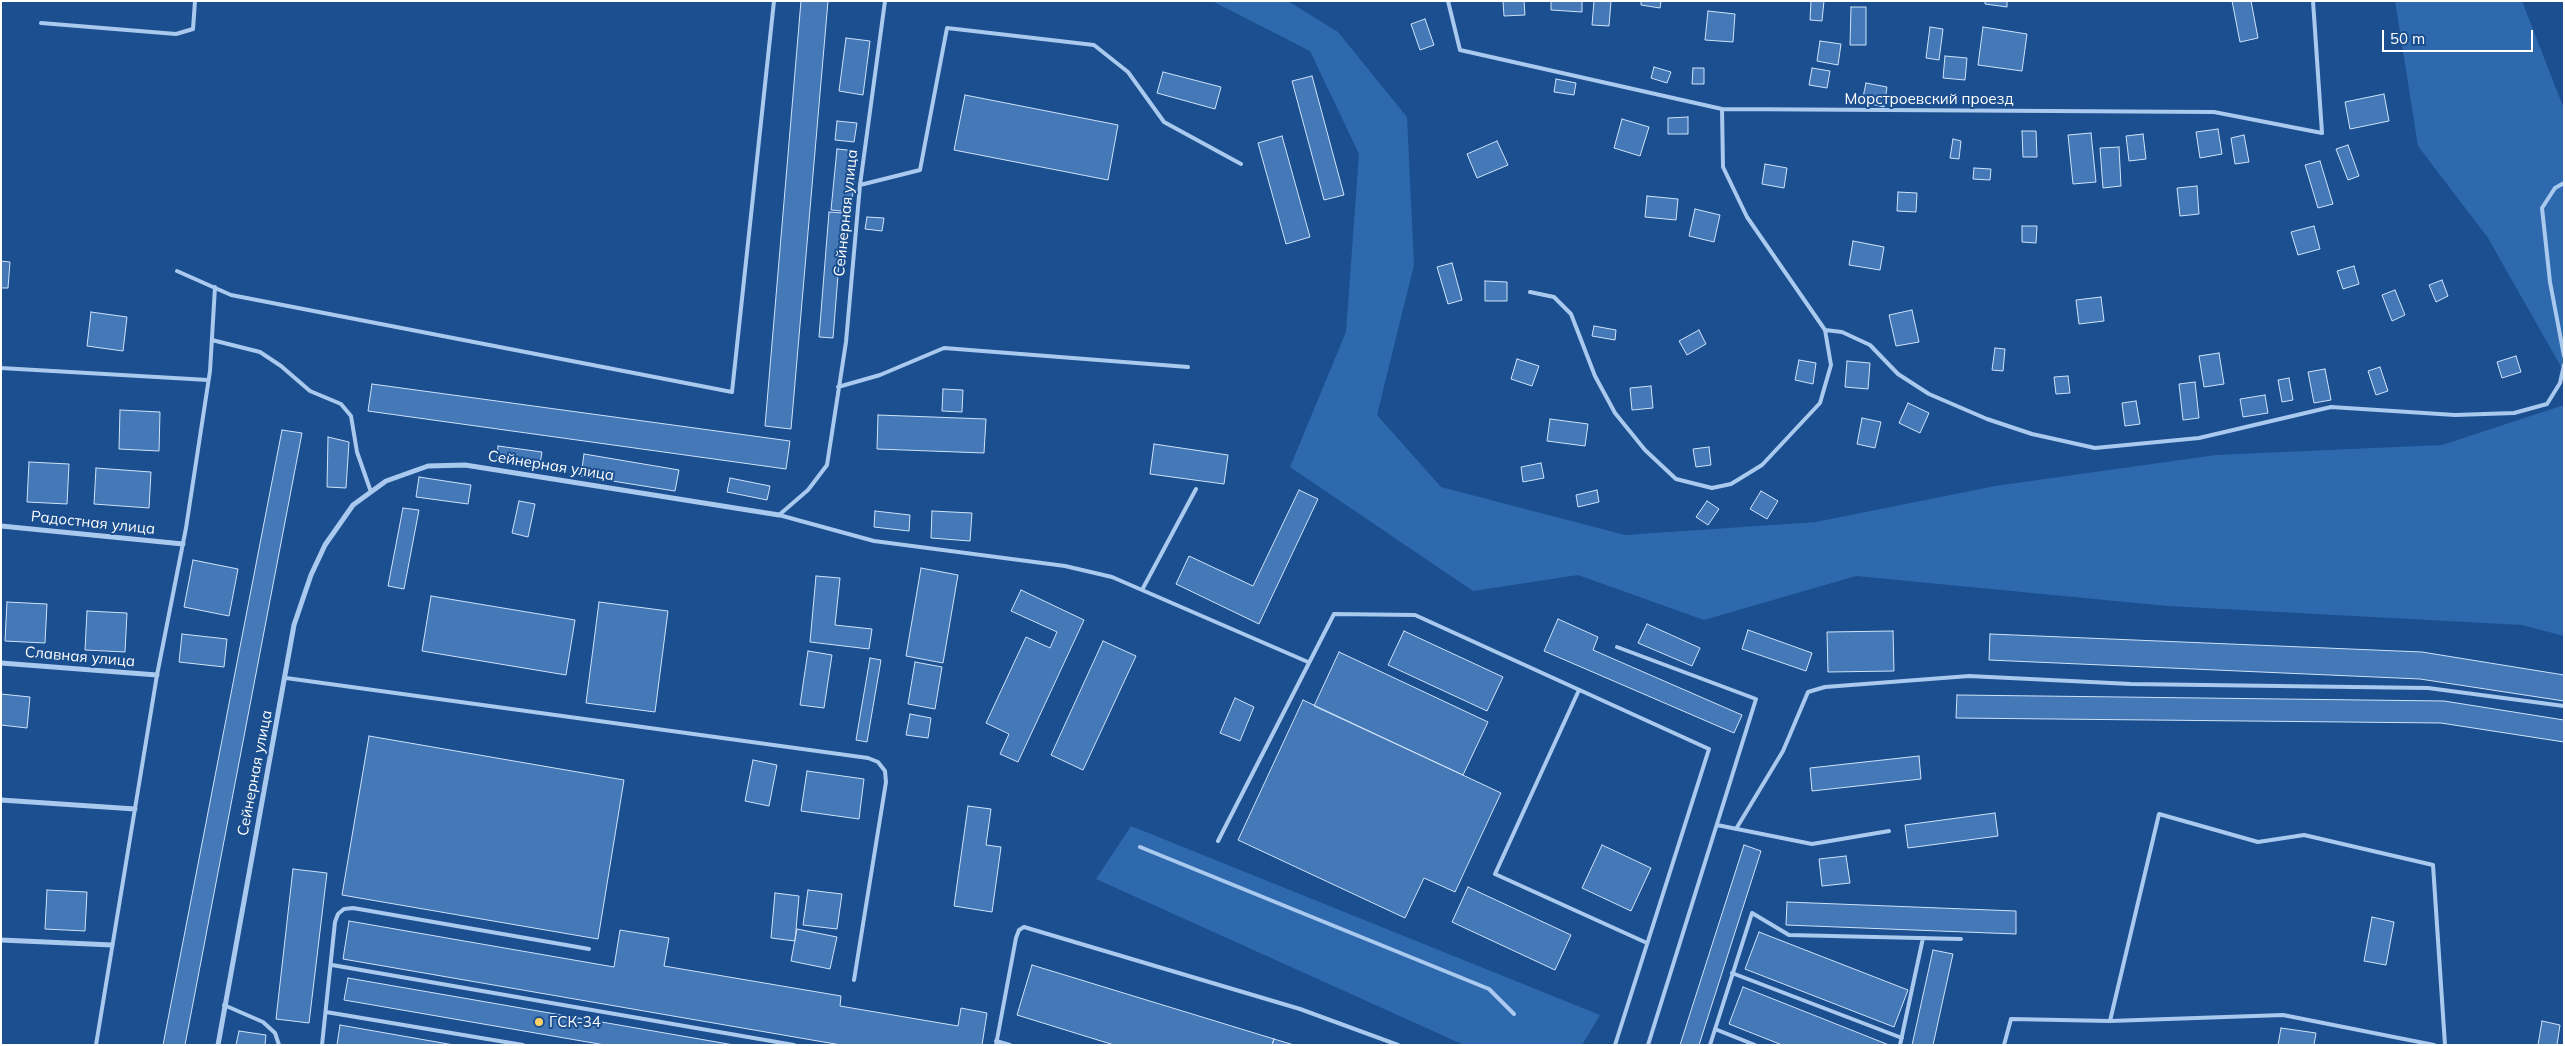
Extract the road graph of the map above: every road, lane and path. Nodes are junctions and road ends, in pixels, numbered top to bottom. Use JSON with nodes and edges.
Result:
{"nodes":[{"id":1,"x":195,"y":1,"type":"edge"},
{"id":2,"x":774,"y":1,"type":"edge"},
{"id":3,"x":885,"y":1,"type":"edge"},
{"id":4,"x":1448,"y":1,"type":"edge"},
{"id":5,"x":2313,"y":1,"type":"edge"},
{"id":6,"x":41,"y":23,"type":"dead end"},
{"id":7,"x":1722,"y":109,"type":"junction"},
{"id":8,"x":1241,"y":164,"type":"dead end"},
{"id":9,"x":2564,"y":183,"type":"edge"},
{"id":10,"x":860,"y":185,"type":"junction"},
{"id":11,"x":177,"y":271,"type":"dead end"},
{"id":12,"x":215,"y":287,"type":"junction"},
{"id":13,"x":1530,"y":292,"type":"dead end"},
{"id":14,"x":1825,"y":330,"type":"junction"},
{"id":15,"x":212,"y":340,"type":"junction"},
{"id":16,"x":2564,"y":356,"type":"edge"},
{"id":17,"x":2564,"y":365,"type":"edge"},
{"id":18,"x":1188,"y":367,"type":"dead end"},
{"id":19,"x":1,"y":368,"type":"edge"},
{"id":20,"x":208,"y":380,"type":"junction"},
{"id":21,"x":838,"y":387,"type":"junction"},
{"id":22,"x":1196,"y":489,"type":"dead end"},
{"id":23,"x":371,"y":492,"type":"junction"},
{"id":24,"x":779,"y":515,"type":"junction"},
{"id":25,"x":1,"y":526,"type":"edge"},
{"id":26,"x":183,"y":544,"type":"junction"},
{"id":27,"x":1142,"y":590,"type":"junction"},
{"id":28,"x":1617,"y":647,"type":"dead end"},
{"id":29,"x":1308,"y":662,"type":"junction"},
{"id":30,"x":1,"y":663,"type":"edge"},
{"id":31,"x":157,"y":676,"type":"junction"},
{"id":32,"x":286,"y":678,"type":"junction"},
{"id":33,"x":1578,"y":690,"type":"junction"},
{"id":34,"x":2564,"y":706,"type":"edge"},
{"id":35,"x":1,"y":800,"type":"edge"},
{"id":36,"x":135,"y":809,"type":"junction"},
{"id":37,"x":1717,"y":825,"type":"junction"},
{"id":38,"x":1736,"y":829,"type":"junction"},
{"id":39,"x":1890,"y":831,"type":"dead end"},
{"id":40,"x":1218,"y":841,"type":"dead end"},
{"id":41,"x":1140,"y":847,"type":"dead end"},
{"id":42,"x":1923,"y":938,"type":"junction"},
{"id":43,"x":1961,"y":939,"type":"dead end"},
{"id":44,"x":1,"y":940,"type":"edge"},
{"id":45,"x":1647,"y":943,"type":"junction"},
{"id":46,"x":112,"y":945,"type":"junction"},
{"id":47,"x":588,"y":949,"type":"dead end"},
{"id":48,"x":332,"y":965,"type":"junction"},
{"id":49,"x":1732,"y":973,"type":"junction"},
{"id":50,"x":854,"y":980,"type":"dead end"},
{"id":51,"x":224,"y":1005,"type":"junction"},
{"id":52,"x":326,"y":1012,"type":"junction"},
{"id":53,"x":1514,"y":1014,"type":"dead end"},
{"id":54,"x":2110,"y":1021,"type":"junction"},
{"id":55,"x":1715,"y":1029,"type":"junction"},
{"id":56,"x":1902,"y":1038,"type":"junction"},
{"id":57,"x":996,"y":1043,"type":"edge"},
{"id":58,"x":96,"y":1045,"type":"edge"},
{"id":59,"x":218,"y":1045,"type":"edge"},
{"id":60,"x":279,"y":1045,"type":"edge"},
{"id":61,"x":322,"y":1045,"type":"edge"},
{"id":62,"x":523,"y":1045,"type":"edge"},
{"id":63,"x":794,"y":1045,"type":"edge"},
{"id":64,"x":1010,"y":1045,"type":"edge"},
{"id":65,"x":1398,"y":1045,"type":"edge"},
{"id":66,"x":1615,"y":1045,"type":"edge"},
{"id":67,"x":1648,"y":1045,"type":"edge"},
{"id":68,"x":1710,"y":1045,"type":"edge"},
{"id":69,"x":1755,"y":1045,"type":"edge"},
{"id":70,"x":1900,"y":1045,"type":"edge"},
{"id":71,"x":2004,"y":1045,"type":"edge"},
{"id":72,"x":2434,"y":1045,"type":"edge"},
{"id":73,"x":2445,"y":1045,"type":"edge"}],
"edges":[{"from":1,"to":6,"type":"lane"},
{"from":2,"to":12,"type":"lane"},
{"from":3,"to":10,"type":"lane","name":"Сейнерная улица"},
{"from":4,"to":7,"type":"lane","name":"Морстроевский проезд"},
{"from":5,"to":7,"type":"lane","name":"Морстроевский проезд"},
{"from":7,"to":14,"type":"lane"},
{"from":8,"to":10,"type":"lane"},
{"from":9,"to":16,"type":"lane"},
{"from":10,"to":21,"type":"lane","name":"Сейнерная улица"},
{"from":11,"to":12,"type":"lane"},
{"from":12,"to":15,"type":"lane"},
{"from":13,"to":14,"type":"lane"},
{"from":14,"to":17,"type":"lane"},
{"from":15,"to":20,"type":"lane"},
{"from":15,"to":23,"type":"lane"},
{"from":18,"to":21,"type":"lane"},
{"from":19,"to":20,"type":"lane"},
{"from":20,"to":26,"type":"lane"},
{"from":21,"to":24,"type":"lane","name":"Сейнерная улица"},
{"from":22,"to":27,"type":"lane"},
{"from":23,"to":24,"type":"street","name":"Сейнерная улица"},
{"from":23,"to":32,"type":"street","name":"Сейнерная улица"},
{"from":24,"to":27,"type":"lane"},
{"from":25,"to":26,"type":"street","name":"Радостная улица"},
{"from":26,"to":31,"type":"lane"},
{"from":27,"to":29,"type":"lane"},
{"from":28,"to":37,"type":"lane"},
{"from":29,"to":33,"type":"lane"},
{"from":29,"to":40,"type":"lane"},
{"from":30,"to":31,"type":"street","name":"Славная улица"},
{"from":31,"to":36,"type":"lane"},
{"from":32,"to":50,"type":"lane"},
{"from":32,"to":51,"type":"street","name":"Сейнерная улица"},
{"from":33,"to":45,"type":"lane"},
{"from":33,"to":45,"type":"lane"},
{"from":34,"to":38,"type":"lane"},
{"from":35,"to":36,"type":"street"},
{"from":36,"to":46,"type":"lane"},
{"from":37,"to":38,"type":"lane"},
{"from":37,"to":67,"type":"lane"},
{"from":38,"to":39,"type":"lane"},
{"from":41,"to":53,"type":"lane"},
{"from":42,"to":43,"type":"lane"},
{"from":42,"to":49,"type":"lane"},
{"from":42,"to":56,"type":"lane"},
{"from":44,"to":46,"type":"street"},
{"from":45,"to":66,"type":"lane"},
{"from":46,"to":58,"type":"lane"},
{"from":47,"to":48,"type":"lane"},
{"from":48,"to":52,"type":"lane"},
{"from":48,"to":63,"type":"lane"},
{"from":49,"to":55,"type":"lane"},
{"from":49,"to":56,"type":"lane"},
{"from":51,"to":59,"type":"street","name":"Сейнерная улица"},
{"from":51,"to":60,"type":"lane"},
{"from":52,"to":61,"type":"lane"},
{"from":52,"to":62,"type":"lane"},
{"from":54,"to":71,"type":"lane"},
{"from":54,"to":72,"type":"lane"},
{"from":54,"to":73,"type":"lane"},
{"from":55,"to":68,"type":"lane"},
{"from":55,"to":69,"type":"lane"},
{"from":56,"to":70,"type":"lane"},
{"from":57,"to":64,"type":"lane"},
{"from":57,"to":65,"type":"lane"}]}
